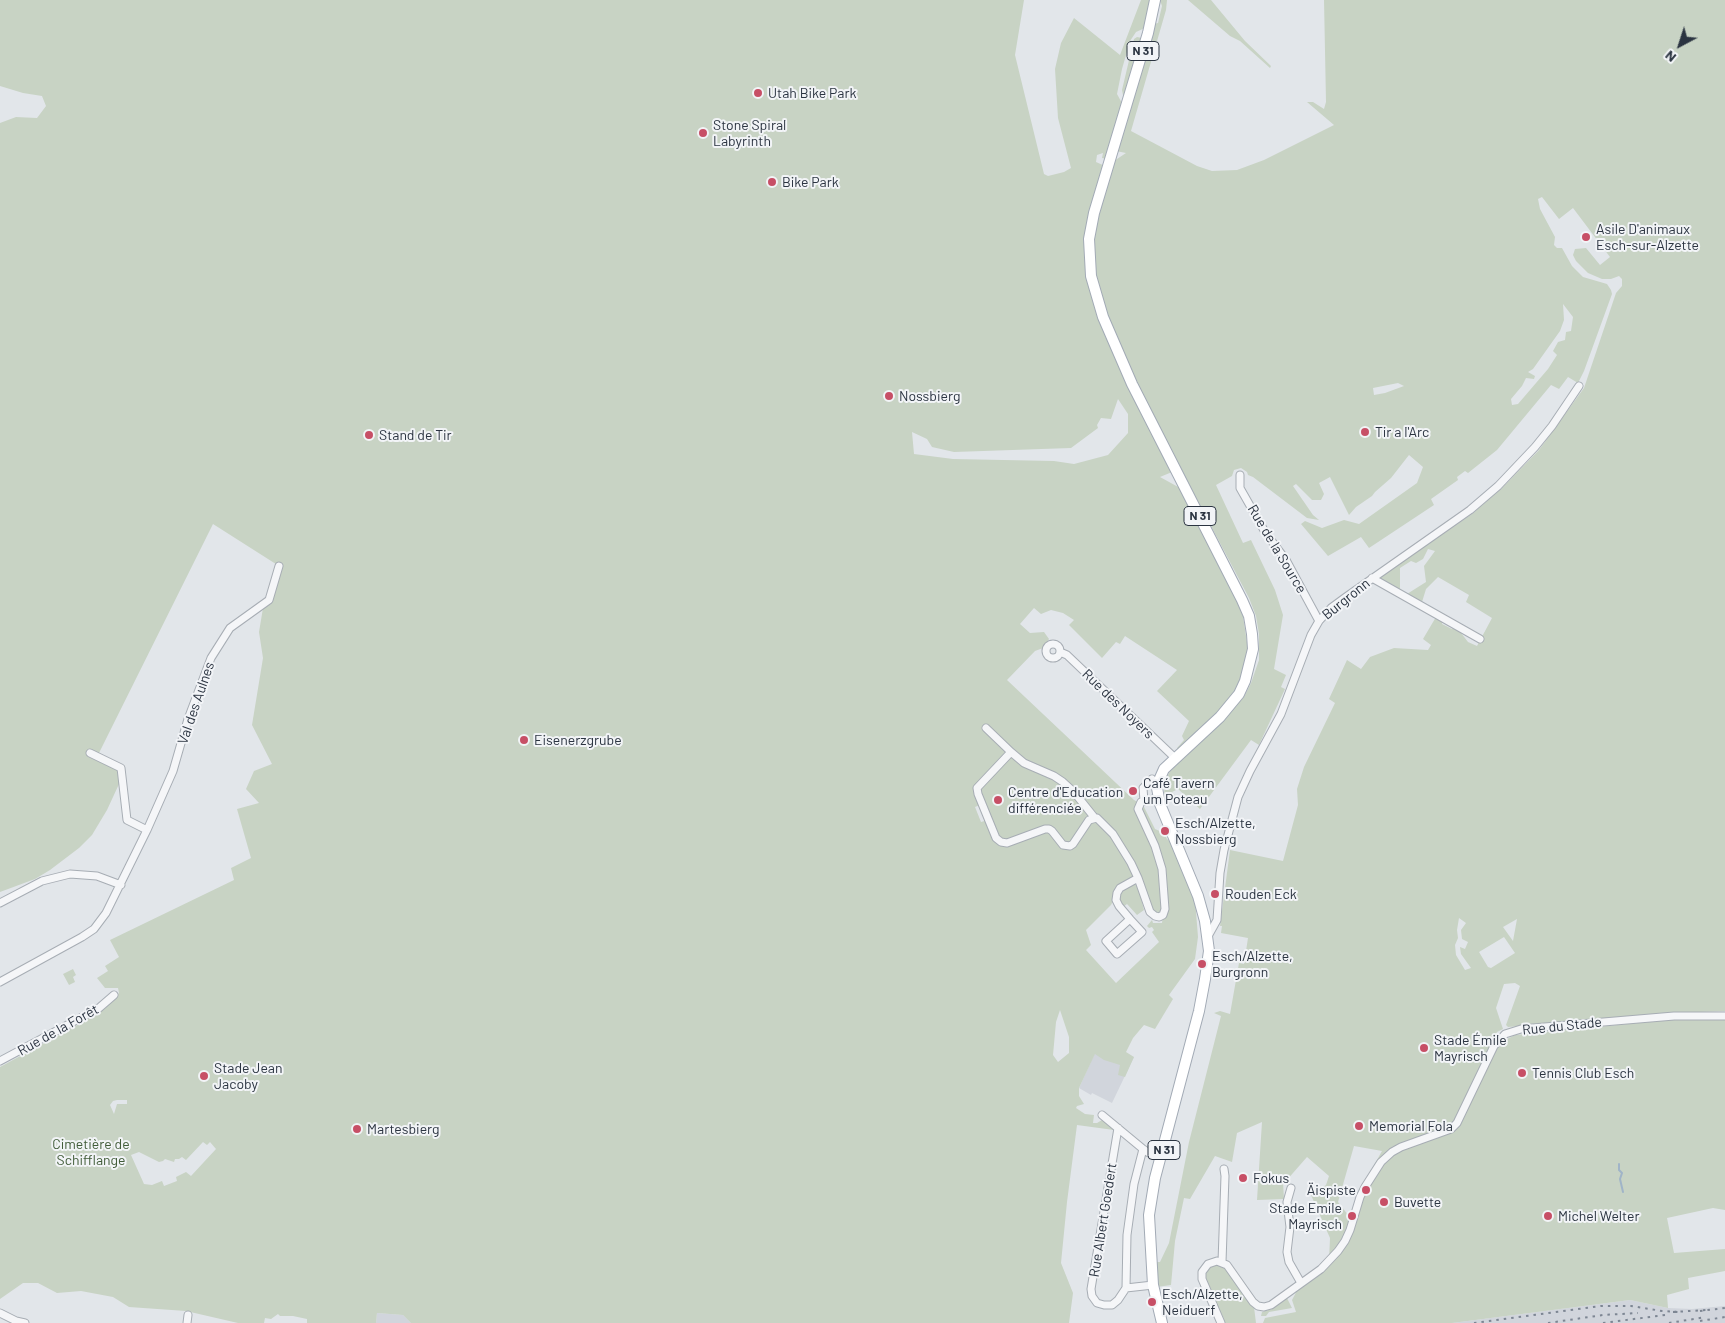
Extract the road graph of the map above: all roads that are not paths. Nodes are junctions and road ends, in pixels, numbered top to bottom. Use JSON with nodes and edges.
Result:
{"nodes":[{"id":1,"x":1155,"y":0,"type":"edge"},
{"id":2,"x":1575,"y":388,"type":"dead end"},
{"id":3,"x":1240,"y":475,"type":"dead end"},
{"id":4,"x":279,"y":566,"type":"dead end"},
{"id":5,"x":1372,"y":578,"type":"junction"},
{"id":6,"x":1319,"y":621,"type":"junction"},
{"id":7,"x":1480,"y":639,"type":"dead end"},
{"id":8,"x":1060,"y":652,"type":"dead end"},
{"id":9,"x":986,"y":728,"type":"dead end"},
{"id":10,"x":1011,"y":752,"type":"junction"},
{"id":11,"x":90,"y":753,"type":"dead end"},
{"id":12,"x":1175,"y":758,"type":"junction"},
{"id":13,"x":1152,"y":779,"type":"dead end"},
{"id":14,"x":1158,"y":798,"type":"junction"},
{"id":15,"x":1144,"y":801,"type":"junction"},
{"id":16,"x":1094,"y":817,"type":"junction"},
{"id":17,"x":147,"y":830,"type":"junction"},
{"id":18,"x":1138,"y":878,"type":"junction"},
{"id":19,"x":121,"y":885,"type":"junction"},
{"id":20,"x":0,"y":903,"type":"edge"},
{"id":21,"x":1130,"y":919,"type":"junction"},
{"id":22,"x":1209,"y":924,"type":"junction"},
{"id":23,"x":0,"y":982,"type":"edge"},
{"id":24,"x":114,"y":995,"type":"dead end"},
{"id":25,"x":1725,"y":1016,"type":"edge"},
{"id":26,"x":0,"y":1062,"type":"edge"},
{"id":27,"x":1102,"y":1114,"type":"dead end"},
{"id":28,"x":1118,"y":1128,"type":"junction"},
{"id":29,"x":1143,"y":1149,"type":"junction"},
{"id":30,"x":1162,"y":1157,"type":"junction"},
{"id":31,"x":1224,"y":1168,"type":"dead end"},
{"id":32,"x":1291,"y":1188,"type":"dead end"},
{"id":33,"x":1222,"y":1262,"type":"junction"},
{"id":34,"x":1301,"y":1283,"type":"junction"},
{"id":35,"x":1153,"y":1285,"type":"junction"},
{"id":36,"x":1126,"y":1288,"type":"junction"},
{"id":37,"x":0,"y":1313,"type":"edge"},
{"id":38,"x":25,"y":1323,"type":"edge"},
{"id":39,"x":1162,"y":1323,"type":"edge"},
{"id":40,"x":1221,"y":1323,"type":"edge"}],
"edges":[{"from":1,"to":12,"type":"main road","number":"N 31"},
{"from":2,"to":5,"type":"street","name":"Burgronn"},
{"from":3,"to":6,"type":"street","name":"Rue de la Source"},
{"from":4,"to":17,"type":"street","name":"Val des Aulnes"},
{"from":5,"to":6,"type":"street","name":"Burgronn"},
{"from":5,"to":7,"type":"street"},
{"from":6,"to":22,"type":"street","name":"Burgronn"},
{"from":8,"to":12,"type":"street","name":"Rue des Noyers"},
{"from":9,"to":10,"type":"street"},
{"from":10,"to":16,"type":"street"},
{"from":10,"to":16,"type":"street"},
{"from":11,"to":17,"type":"street"},
{"from":12,"to":14,"type":"main road","number":"N 31"},
{"from":13,"to":15,"type":"street"},
{"from":14,"to":15,"type":"street"},
{"from":14,"to":22,"type":"main road","number":"N 31"},
{"from":15,"to":18,"type":"street"},
{"from":16,"to":18,"type":"street"},
{"from":17,"to":19,"type":"street","name":"Val des Aulnes"},
{"from":18,"to":21,"type":"street"},
{"from":19,"to":20,"type":"street"},
{"from":19,"to":23,"type":"street","name":"Val des Aulnes"},
{"from":21,"to":21,"type":"street"},
{"from":22,"to":30,"type":"main road","number":"N 31"},
{"from":24,"to":26,"type":"street","name":"Rue de la Forêt"},
{"from":25,"to":34,"type":"street","name":"Rue du Stade"},
{"from":27,"to":28,"type":"street"},
{"from":28,"to":29,"type":"street"},
{"from":28,"to":36,"type":"street","name":"Rue Albert Goedert"},
{"from":29,"to":30,"type":"street"},
{"from":29,"to":36,"type":"street"},
{"from":30,"to":35,"type":"main road","number":"N 31"},
{"from":31,"to":33,"type":"street"},
{"from":32,"to":34,"type":"street"},
{"from":33,"to":34,"type":"street","name":"Rue du Stade"},
{"from":33,"to":40,"type":"street"},
{"from":35,"to":36,"type":"street"},
{"from":35,"to":39,"type":"main road","number":"N 31"},
{"from":37,"to":38,"type":"street"}]}
